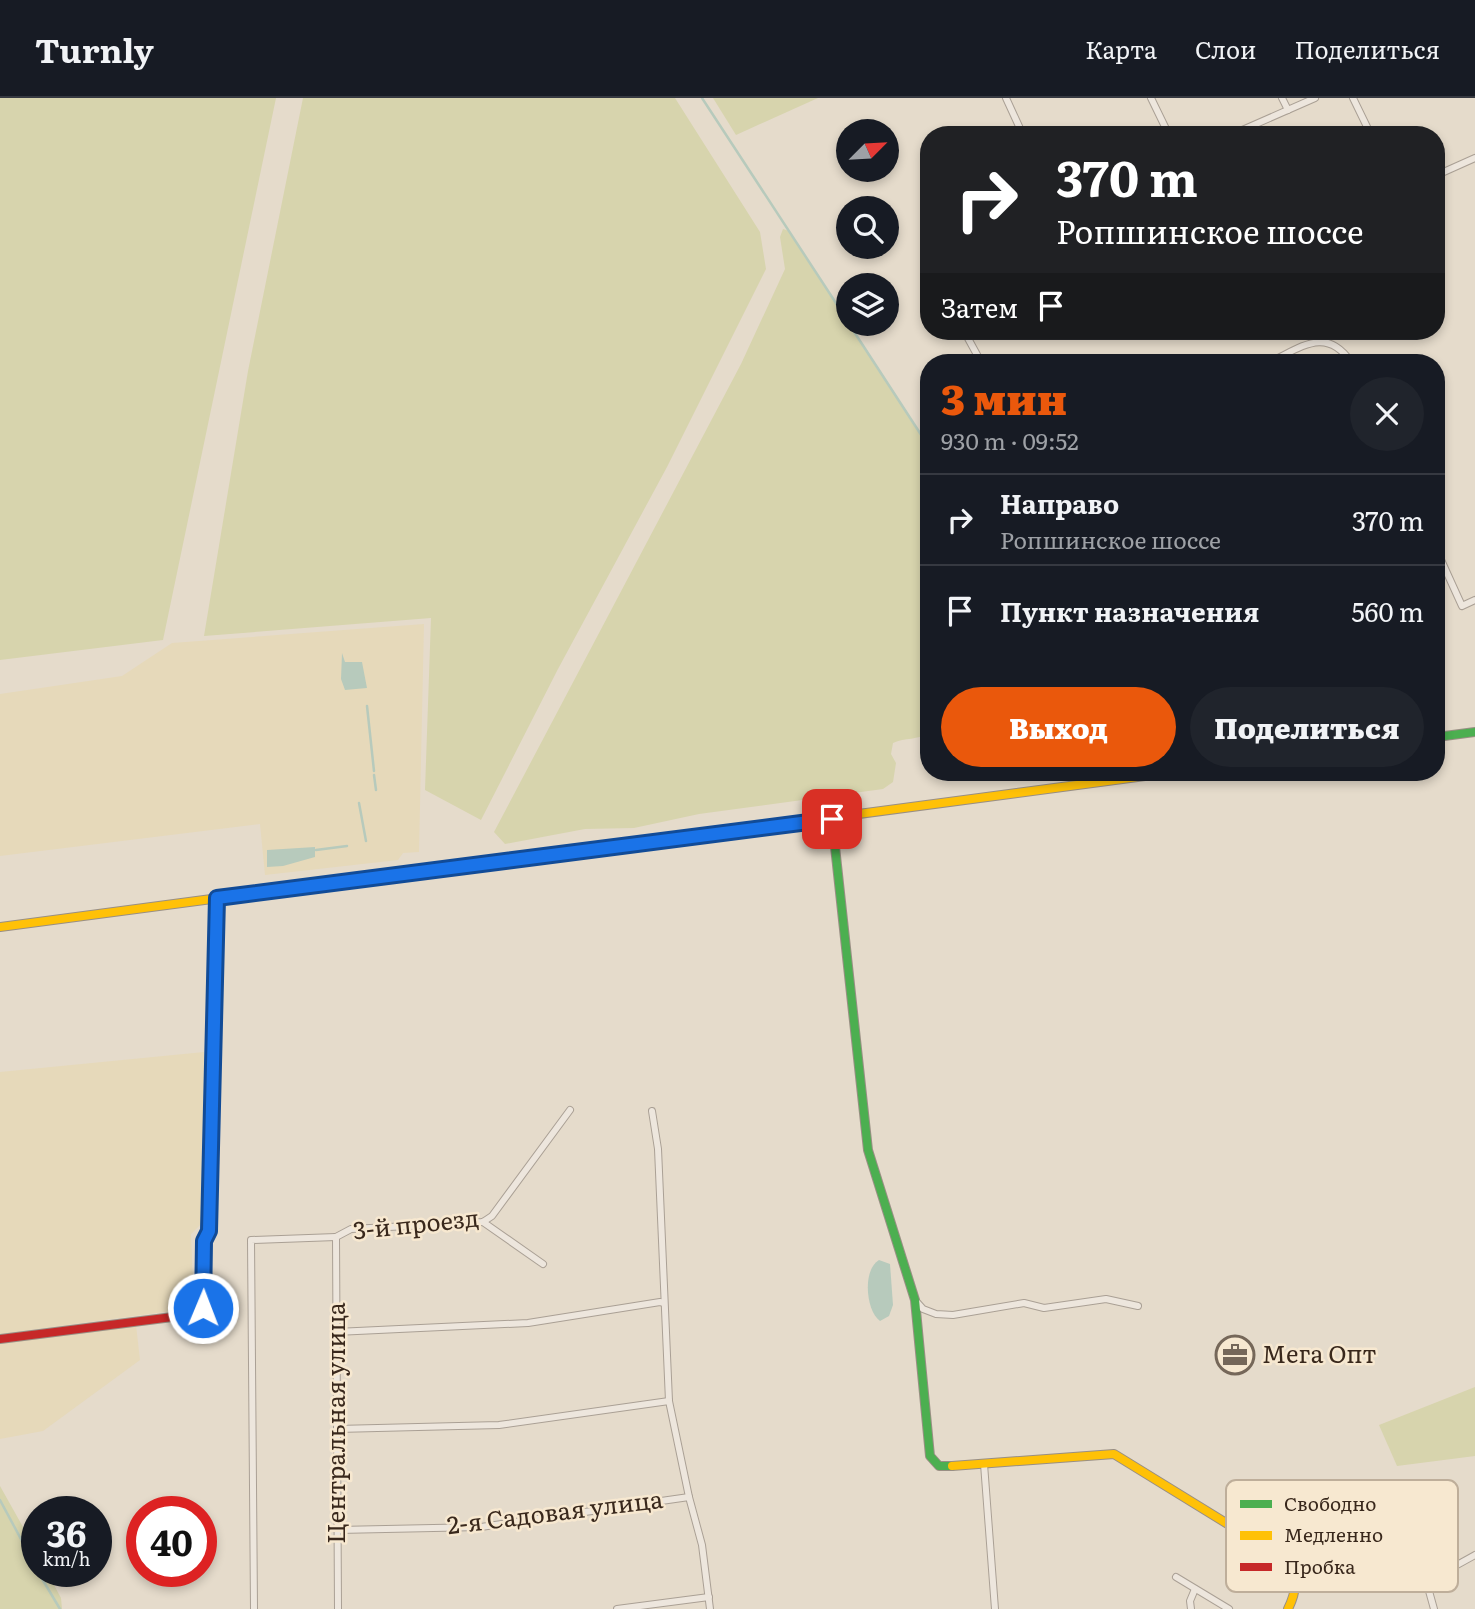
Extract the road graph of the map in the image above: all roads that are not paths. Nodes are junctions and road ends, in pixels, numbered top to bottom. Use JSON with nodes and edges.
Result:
{"nodes":[{"id":1,"x":1006,"y":98,"type":"edge"},
{"id":2,"x":1151,"y":98,"type":"edge"},
{"id":3,"x":1282,"y":98,"type":"edge"},
{"id":4,"x":1315,"y":98,"type":"edge"},
{"id":5,"x":1353,"y":98,"type":"edge"},
{"id":6,"x":1288,"y":110,"type":"junction"},
{"id":7,"x":1019,"y":126,"type":"edge"},
{"id":8,"x":1165,"y":126,"type":"edge"},
{"id":9,"x":1252,"y":126,"type":"edge"},
{"id":10,"x":1367,"y":126,"type":"edge"},
{"id":11,"x":1475,"y":158,"type":"edge"},
{"id":12,"x":1445,"y":171,"type":"edge"},
{"id":13,"x":1289,"y":354,"type":"edge"},
{"id":14,"x":1345,"y":354,"type":"edge"},
{"id":15,"x":1445,"y":569,"type":"edge"},
{"id":16,"x":1475,"y":600,"type":"edge"},
{"id":17,"x":1475,"y":732,"type":"edge"},
{"id":18,"x":1445,"y":736,"type":"edge"},
{"id":19,"x":1109,"y":781,"type":"edge"},
{"id":20,"x":832,"y":819,"type":"junction"},
{"id":21,"x":217,"y":898,"type":"junction"},
{"id":22,"x":0,"y":928,"type":"edge"},
{"id":23,"x":569,"y":1110,"type":"dead end"},
{"id":24,"x":652,"y":1111,"type":"dead end"},
{"id":25,"x":483,"y":1222,"type":"junction"},
{"id":26,"x":336,"y":1237,"type":"junction"},
{"id":27,"x":543,"y":1264,"type":"dead end"},
{"id":28,"x":915,"y":1300,"type":"junction"},
{"id":29,"x":664,"y":1303,"type":"junction"},
{"id":30,"x":1138,"y":1306,"type":"dead end"},
{"id":31,"x":336,"y":1332,"type":"junction"},
{"id":32,"x":0,"y":1339,"type":"edge"},
{"id":33,"x":669,"y":1401,"type":"junction"},
{"id":34,"x":337,"y":1429,"type":"junction"},
{"id":35,"x":984,"y":1464,"type":"junction"},
{"id":36,"x":689,"y":1497,"type":"junction"},
{"id":37,"x":1226,"y":1523,"type":"edge"},
{"id":38,"x":338,"y":1530,"type":"junction"},
{"id":39,"x":1475,"y":1555,"type":"edge"},
{"id":40,"x":1458,"y":1564,"type":"edge"},
{"id":41,"x":1176,"y":1577,"type":"dead end"},
{"id":42,"x":1195,"y":1588,"type":"junction"},
{"id":43,"x":1295,"y":1592,"type":"edge"},
{"id":44,"x":1429,"y":1592,"type":"edge"},
{"id":45,"x":709,"y":1597,"type":"junction"},
{"id":46,"x":254,"y":1609,"type":"edge"},
{"id":47,"x":338,"y":1609,"type":"edge"},
{"id":48,"x":617,"y":1609,"type":"edge"},
{"id":49,"x":710,"y":1609,"type":"edge"},
{"id":50,"x":995,"y":1609,"type":"edge"},
{"id":51,"x":1191,"y":1609,"type":"edge"},
{"id":52,"x":1229,"y":1609,"type":"edge"},
{"id":53,"x":1287,"y":1609,"type":"edge"},
{"id":54,"x":1434,"y":1609,"type":"edge"}],
"edges":[{"from":1,"to":7,"type":"street"},
{"from":2,"to":8,"type":"street"},
{"from":3,"to":6,"type":"street"},
{"from":4,"to":6,"type":"street"},
{"from":5,"to":10,"type":"street"},
{"from":6,"to":9,"type":"street"},
{"from":11,"to":12,"type":"street"},
{"from":13,"to":14,"type":"street"},
{"from":15,"to":16,"type":"street"},
{"from":17,"to":18,"type":"street"},
{"from":19,"to":20,"type":"street"},
{"from":20,"to":21,"type":"street"},
{"from":20,"to":28,"type":"street"},
{"from":21,"to":22,"type":"street"},
{"from":21,"to":32,"type":"street"},
{"from":23,"to":25,"type":"street","name":"3-й проезд"},
{"from":24,"to":29,"type":"street"},
{"from":25,"to":26,"type":"street","name":"3-й проезд"},
{"from":25,"to":27,"type":"street"},
{"from":26,"to":31,"type":"street","name":"Центральная улица"},
{"from":26,"to":46,"type":"street","name":"3-й проезд"},
{"from":28,"to":30,"type":"street"},
{"from":28,"to":35,"type":"street"},
{"from":29,"to":31,"type":"street"},
{"from":29,"to":33,"type":"street"},
{"from":31,"to":34,"type":"street","name":"Центральная улица"},
{"from":33,"to":34,"type":"street"},
{"from":33,"to":36,"type":"street"},
{"from":34,"to":38,"type":"street","name":"Центральная улица"},
{"from":35,"to":37,"type":"street"},
{"from":35,"to":50,"type":"street"},
{"from":36,"to":38,"type":"street","name":"2-я Садовая улица"},
{"from":36,"to":45,"type":"street"},
{"from":38,"to":47,"type":"street","name":"Центральная улица"},
{"from":39,"to":40,"type":"street"},
{"from":41,"to":42,"type":"street"},
{"from":42,"to":51,"type":"street"},
{"from":42,"to":52,"type":"street"},
{"from":43,"to":53,"type":"street"},
{"from":44,"to":54,"type":"street"},
{"from":45,"to":48,"type":"street"},
{"from":45,"to":49,"type":"street"}]}
